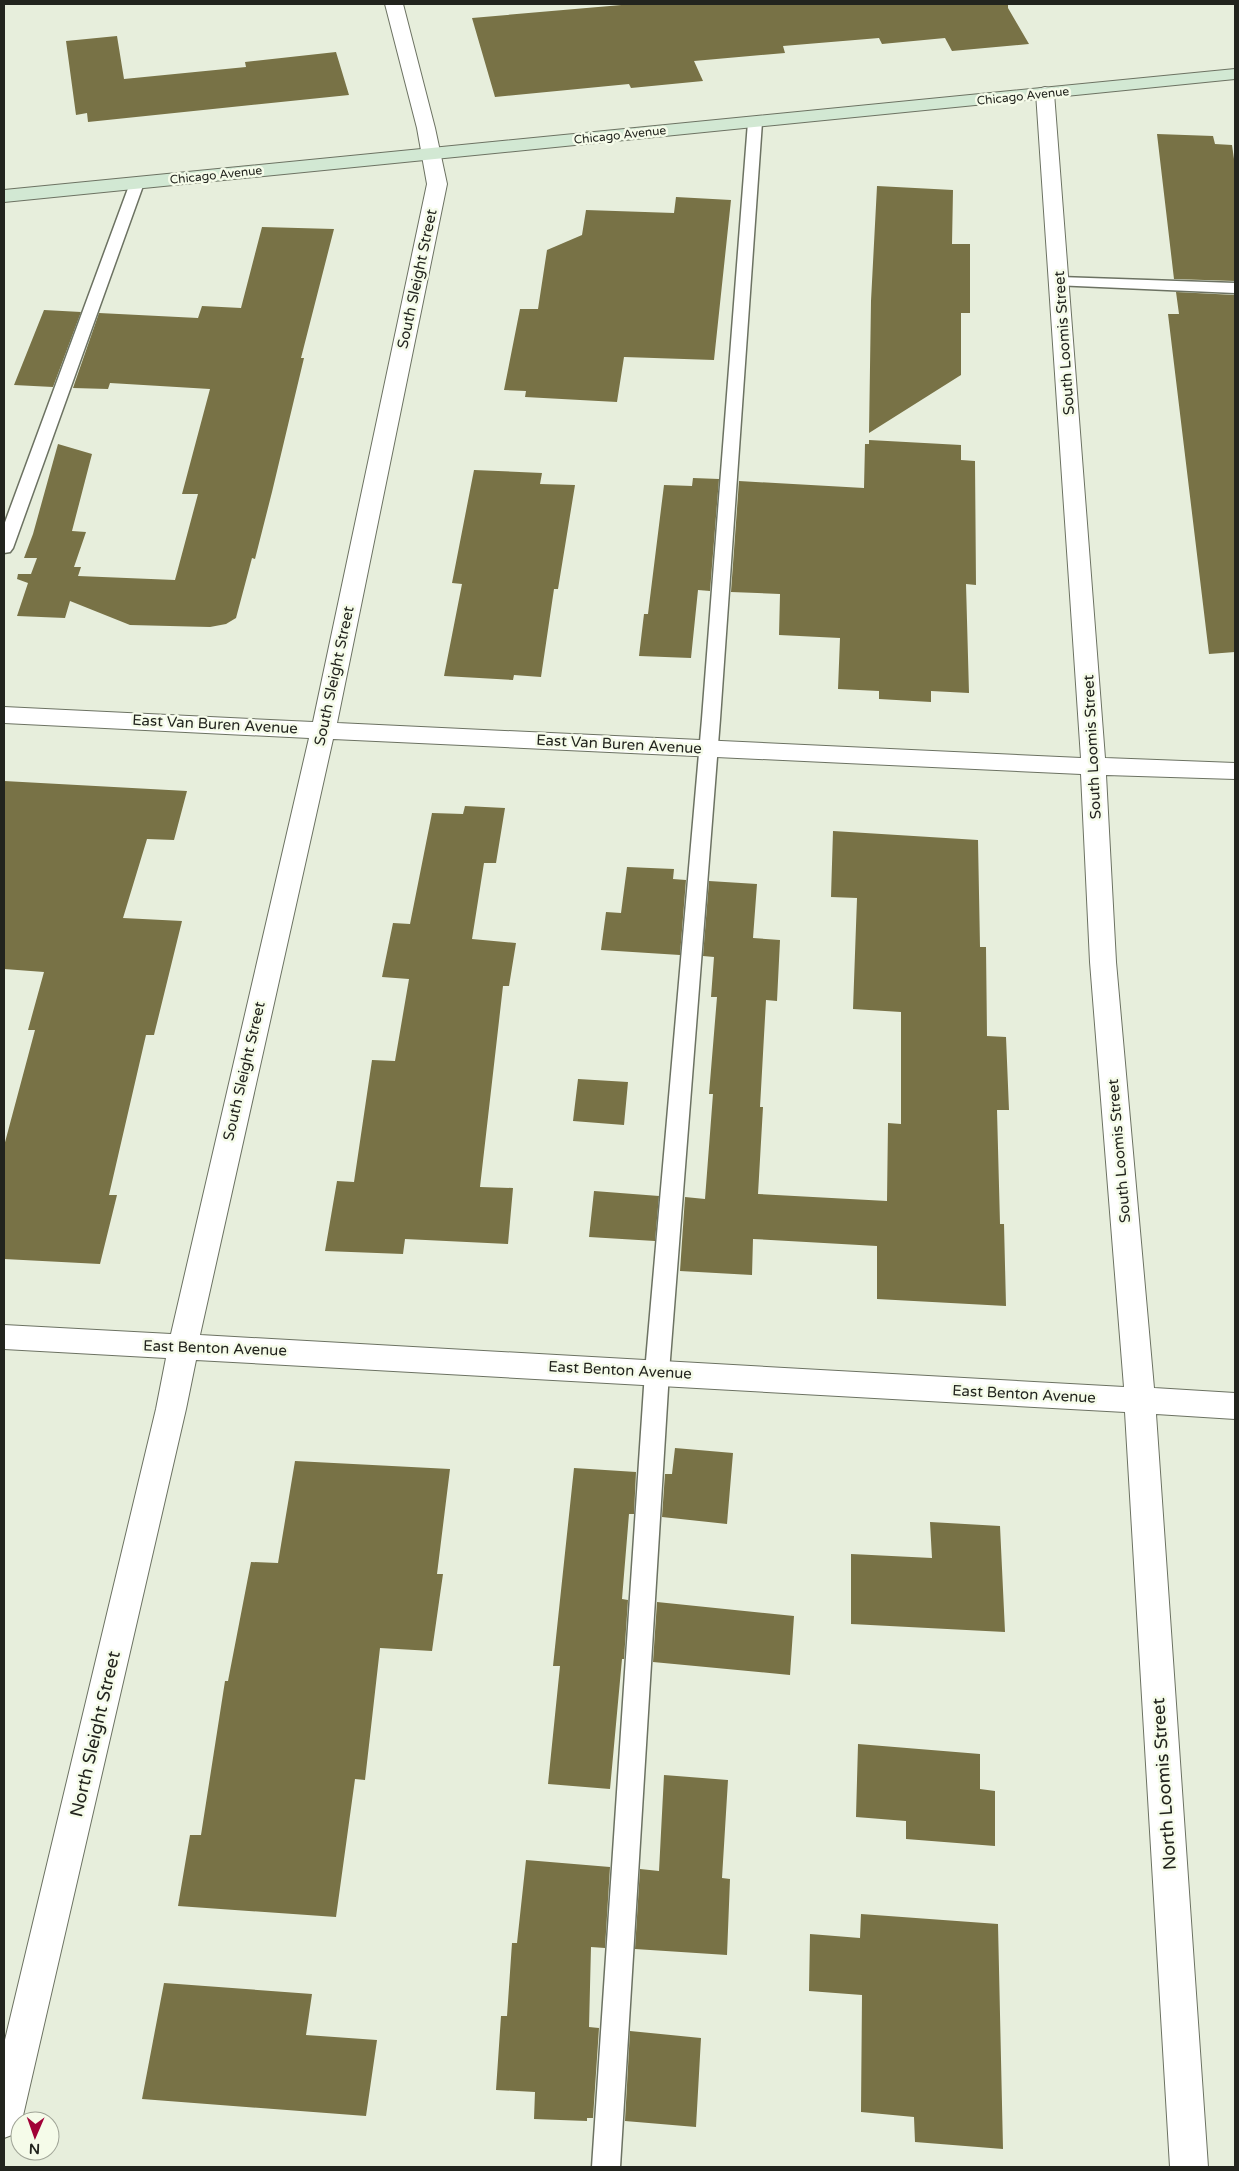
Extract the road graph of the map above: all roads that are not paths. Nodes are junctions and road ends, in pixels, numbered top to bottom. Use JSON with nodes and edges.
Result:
{"nodes":[{"id":1,"x":394,"y":4,"type":"edge"},
{"id":2,"x":1235,"y":74,"type":"edge"},
{"id":3,"x":1046,"y":93,"type":"junction"},
{"id":4,"x":755,"y":122,"type":"junction"},
{"id":5,"x":432,"y":154,"type":"junction"},
{"id":6,"x":137,"y":183,"type":"junction"},
{"id":7,"x":4,"y":196,"type":"edge"},
{"id":8,"x":1060,"y":282,"type":"junction"},
{"id":9,"x":1235,"y":288,"type":"edge"},
{"id":10,"x":4,"y":548,"type":"edge"},
{"id":11,"x":4,"y":715,"type":"edge"},
{"id":12,"x":323,"y":730,"type":"junction"},
{"id":13,"x":707,"y":749,"type":"junction"},
{"id":14,"x":1094,"y":765,"type":"junction"},
{"id":15,"x":1235,"y":771,"type":"edge"},
{"id":16,"x":4,"y":1336,"type":"edge"},
{"id":17,"x":183,"y":1347,"type":"junction"},
{"id":18,"x":658,"y":1372,"type":"junction"},
{"id":19,"x":1140,"y":1401,"type":"junction"},
{"id":20,"x":1235,"y":1406,"type":"edge"},
{"id":21,"x":4,"y":2120,"type":"edge"},
{"id":22,"x":606,"y":2167,"type":"edge"},
{"id":23,"x":1189,"y":2167,"type":"edge"}],
"edges":[{"from":1,"to":5,"type":"street","name":"South Sleight Street"},
{"from":2,"to":3,"type":"main road","name":"Chicago Avenue"},
{"from":3,"to":4,"type":"main road","name":"Chicago Avenue"},
{"from":3,"to":8,"type":"street","name":"South Loomis Street"},
{"from":4,"to":5,"type":"main road","name":"Chicago Avenue"},
{"from":4,"to":13,"type":"lane"},
{"from":5,"to":6,"type":"main road","name":"Chicago Avenue"},
{"from":5,"to":12,"type":"street","name":"South Sleight Street"},
{"from":6,"to":7,"type":"main road","name":"Chicago Avenue"},
{"from":6,"to":10,"type":"lane"},
{"from":8,"to":9,"type":"lane"},
{"from":8,"to":14,"type":"street","name":"South Loomis Street"},
{"from":11,"to":12,"type":"street","name":"East Van Buren Avenue"},
{"from":12,"to":13,"type":"street","name":"East Van Buren Avenue"},
{"from":12,"to":17,"type":"street","name":"South Sleight Street"},
{"from":13,"to":14,"type":"street","name":"East Van Buren Avenue"},
{"from":13,"to":18,"type":"lane"},
{"from":14,"to":15,"type":"street","name":"East Van Buren Avenue"},
{"from":14,"to":19,"type":"street","name":"South Loomis Street"},
{"from":16,"to":17,"type":"street","name":"East Benton Avenue"},
{"from":17,"to":18,"type":"street","name":"East Benton Avenue"},
{"from":17,"to":21,"type":"street","name":"North Sleight Street"},
{"from":18,"to":19,"type":"street","name":"East Benton Avenue"},
{"from":18,"to":22,"type":"lane"},
{"from":19,"to":20,"type":"street","name":"East Benton Avenue"},
{"from":19,"to":23,"type":"street","name":"North Loomis Street"}]}
